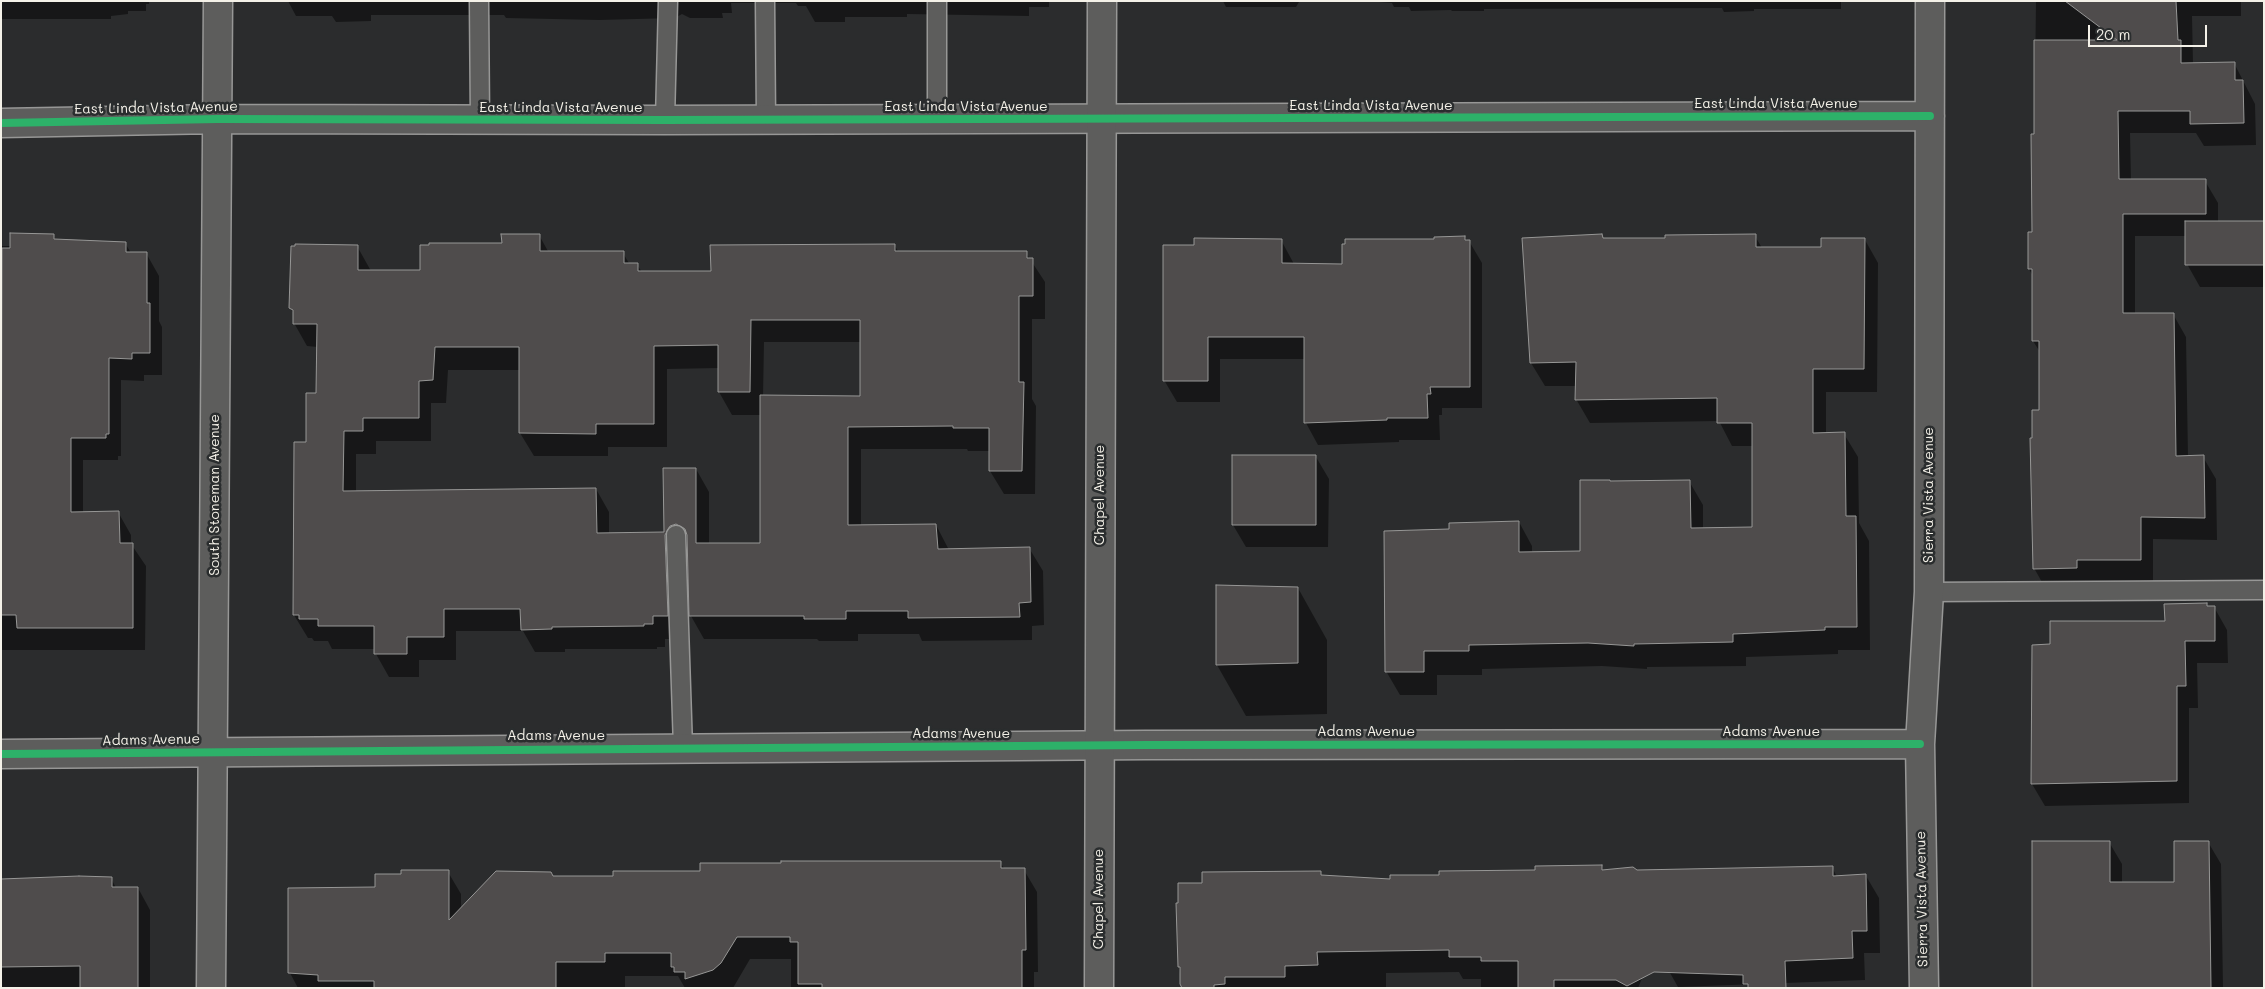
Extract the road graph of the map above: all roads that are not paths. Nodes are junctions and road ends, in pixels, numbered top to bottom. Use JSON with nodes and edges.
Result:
{"nodes":[{"id":1,"x":218,"y":1,"type":"edge"},
{"id":2,"x":479,"y":1,"type":"edge"},
{"id":3,"x":668,"y":1,"type":"edge"},
{"id":4,"x":765,"y":1,"type":"edge"},
{"id":5,"x":937,"y":1,"type":"edge"},
{"id":6,"x":1102,"y":1,"type":"edge"},
{"id":7,"x":1930,"y":1,"type":"edge"},
{"id":8,"x":1930,"y":116,"type":"junction"},
{"id":9,"x":218,"y":119,"type":"junction"},
{"id":10,"x":1102,"y":119,"type":"junction"},
{"id":11,"x":480,"y":120,"type":"junction"},
{"id":12,"x":665,"y":120,"type":"junction"},
{"id":13,"x":766,"y":120,"type":"junction"},
{"id":14,"x":937,"y":120,"type":"junction"},
{"id":15,"x":1,"y":123,"type":"edge"},
{"id":16,"x":676,"y":535,"type":"dead end"},
{"id":17,"x":2264,"y":590,"type":"edge"},
{"id":18,"x":1929,"y":592,"type":"junction"},
{"id":19,"x":1920,"y":744,"type":"junction"},
{"id":20,"x":1098,"y":746,"type":"junction"},
{"id":21,"x":683,"y":748,"type":"junction"},
{"id":22,"x":214,"y":752,"type":"junction"},
{"id":23,"x":1,"y":754,"type":"edge"},
{"id":24,"x":211,"y":988,"type":"edge"},
{"id":25,"x":1099,"y":988,"type":"edge"},
{"id":26,"x":1924,"y":988,"type":"edge"}],
"edges":[{"from":1,"to":9,"type":"street","name":"South Stoneman Avenue"},
{"from":2,"to":11,"type":"lane"},
{"from":3,"to":12,"type":"lane"},
{"from":4,"to":13,"type":"lane"},
{"from":5,"to":14,"type":"lane"},
{"from":6,"to":10,"type":"street","name":"Chapel Avenue"},
{"from":7,"to":8,"type":"street","name":"Sierra Vista Avenue"},
{"from":8,"to":10,"type":"street","name":"East Linda Vista Avenue"},
{"from":8,"to":18,"type":"street","name":"Sierra Vista Avenue"},
{"from":9,"to":11,"type":"street","name":"East Linda Vista Avenue"},
{"from":9,"to":15,"type":"street","name":"East Linda Vista Avenue"},
{"from":9,"to":22,"type":"street","name":"South Stoneman Avenue"},
{"from":10,"to":14,"type":"street","name":"East Linda Vista Avenue"},
{"from":10,"to":20,"type":"street","name":"Chapel Avenue"},
{"from":11,"to":12,"type":"street","name":"East Linda Vista Avenue"},
{"from":12,"to":13,"type":"street","name":"East Linda Vista Avenue"},
{"from":13,"to":14,"type":"street","name":"East Linda Vista Avenue"},
{"from":16,"to":21,"type":"lane"},
{"from":17,"to":18,"type":"lane"},
{"from":18,"to":19,"type":"street","name":"Sierra Vista Avenue"},
{"from":19,"to":20,"type":"street","name":"Adams Avenue"},
{"from":19,"to":26,"type":"street","name":"Sierra Vista Avenue"},
{"from":20,"to":21,"type":"street","name":"Adams Avenue"},
{"from":20,"to":25,"type":"street","name":"Chapel Avenue"},
{"from":21,"to":22,"type":"street","name":"Adams Avenue"},
{"from":22,"to":23,"type":"street","name":"Adams Avenue"},
{"from":22,"to":24,"type":"street","name":"South Stoneman Avenue"}]}
